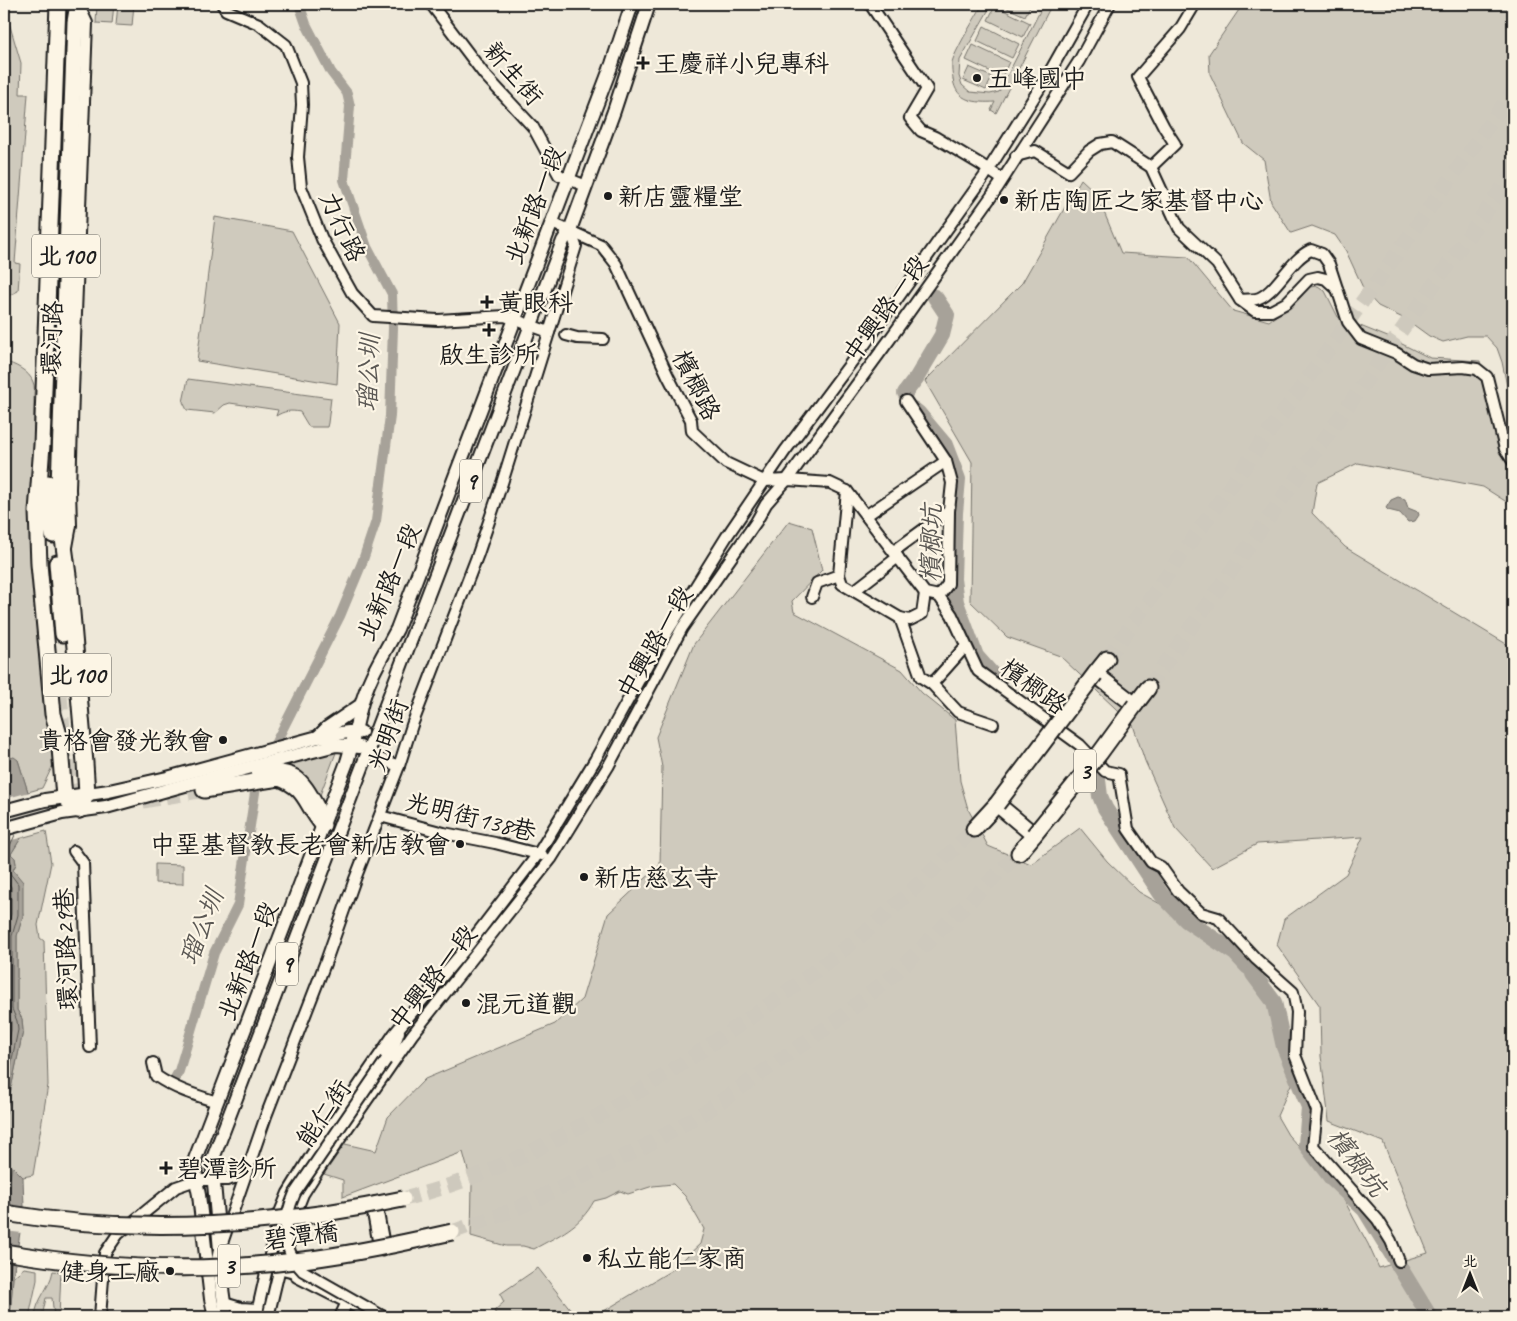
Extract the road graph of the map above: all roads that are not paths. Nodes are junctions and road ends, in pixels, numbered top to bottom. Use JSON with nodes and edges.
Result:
{"nodes":[{"id":1,"x":58,"y":4,"type":"edge"},
{"id":2,"x":78,"y":4,"type":"edge"},
{"id":3,"x":222,"y":4,"type":"edge"},
{"id":4,"x":431,"y":4,"type":"edge"},
{"id":5,"x":632,"y":4,"type":"edge"},
{"id":6,"x":649,"y":4,"type":"edge"},
{"id":7,"x":870,"y":4,"type":"edge"},
{"id":8,"x":1088,"y":4,"type":"edge"},
{"id":9,"x":1110,"y":4,"type":"edge"},
{"id":10,"x":1195,"y":4,"type":"edge"},
{"id":11,"x":1003,"y":148,"type":"junction"},
{"id":12,"x":1017,"y":156,"type":"junction"},
{"id":13,"x":1151,"y":167,"type":"junction"},
{"id":14,"x":989,"y":170,"type":"junction"},
{"id":15,"x":1002,"y":179,"type":"junction"},
{"id":16,"x":568,"y":180,"type":"junction"},
{"id":17,"x":586,"y":186,"type":"junction"},
{"id":18,"x":552,"y":223,"type":"junction"},
{"id":19,"x":570,"y":230,"type":"junction"},
{"id":20,"x":1337,"y":289,"type":"junction"},
{"id":21,"x":1240,"y":300,"type":"junction"},
{"id":22,"x":515,"y":318,"type":"junction"},
{"id":23,"x":531,"y":325,"type":"junction"},
{"id":24,"x":549,"y":332,"type":"junction"},
{"id":25,"x":566,"y":335,"type":"dead end"},
{"id":26,"x":603,"y":339,"type":"dead end"},
{"id":27,"x":906,"y":401,"type":"dead end"},
{"id":28,"x":42,"y":445,"type":"junction"},
{"id":29,"x":946,"y":461,"type":"junction"},
{"id":30,"x":1513,"y":461,"type":"edge"},
{"id":31,"x":764,"y":481,"type":"junction"},
{"id":32,"x":786,"y":481,"type":"junction"},
{"id":33,"x":39,"y":488,"type":"junction"},
{"id":34,"x":847,"y":491,"type":"junction"},
{"id":35,"x":949,"y":511,"type":"junction"},
{"id":36,"x":867,"y":515,"type":"junction"},
{"id":37,"x":896,"y":554,"type":"junction"},
{"id":38,"x":839,"y":575,"type":"junction"},
{"id":39,"x":854,"y":591,"type":"junction"},
{"id":40,"x":925,"y":592,"type":"junction"},
{"id":41,"x":939,"y":596,"type":"junction"},
{"id":42,"x":812,"y":597,"type":"dead end"},
{"id":43,"x":900,"y":618,"type":"junction"},
{"id":44,"x":965,"y":647,"type":"junction"},
{"id":45,"x":1107,"y":658,"type":"tunnel mouth"},
{"id":46,"x":1094,"y":674,"type":"junction"},
{"id":47,"x":932,"y":684,"type":"junction"},
{"id":48,"x":1148,"y":688,"type":"tunnel mouth"},
{"id":49,"x":60,"y":695,"type":"tunnel mouth"},
{"id":50,"x":361,"y":705,"type":"junction"},
{"id":51,"x":1135,"y":705,"type":"junction"},
{"id":52,"x":993,"y":724,"type":"dead end"},
{"id":53,"x":356,"y":731,"type":"junction"},
{"id":54,"x":375,"y":734,"type":"junction"},
{"id":55,"x":318,"y":737,"type":"junction"},
{"id":56,"x":352,"y":745,"type":"junction"},
{"id":57,"x":370,"y":749,"type":"junction"},
{"id":58,"x":399,"y":766,"type":"junction"},
{"id":59,"x":221,"y":775,"type":"junction"},
{"id":60,"x":204,"y":790,"type":"tunnel mouth"},
{"id":61,"x":76,"y":795,"type":"junction"},
{"id":62,"x":996,"y":804,"type":"junction"},
{"id":63,"x":79,"y":810,"type":"junction"},
{"id":64,"x":4,"y":811,"type":"edge"},
{"id":65,"x":380,"y":816,"type":"junction"},
{"id":66,"x":323,"y":825,"type":"junction"},
{"id":67,"x":4,"y":829,"type":"edge"},
{"id":68,"x":974,"y":830,"type":"tunnel mouth"},
{"id":69,"x":1034,"y":835,"type":"junction"},
{"id":70,"x":74,"y":851,"type":"dead end"},
{"id":71,"x":1019,"y":853,"type":"tunnel mouth"},
{"id":72,"x":538,"y":854,"type":"junction"},
{"id":73,"x":551,"y":858,"type":"junction"},
{"id":74,"x":401,"y":1027,"type":"junction"},
{"id":75,"x":412,"y":1035,"type":"junction"},
{"id":76,"x":90,"y":1047,"type":"dead end"},
{"id":77,"x":386,"y":1060,"type":"junction"},
{"id":78,"x":153,"y":1063,"type":"dead end"},
{"id":79,"x":217,"y":1102,"type":"junction"},
{"id":80,"x":245,"y":1175,"type":"junction"},
{"id":81,"x":196,"y":1180,"type":"junction"},
{"id":82,"x":214,"y":1180,"type":"junction"},
{"id":83,"x":403,"y":1199,"type":"tunnel mouth"},
{"id":84,"x":374,"y":1205,"type":"junction"},
{"id":85,"x":4,"y":1213,"type":"edge"},
{"id":86,"x":452,"y":1232,"type":"tunnel mouth"},
{"id":87,"x":382,"y":1248,"type":"junction"},
{"id":88,"x":220,"y":1250,"type":"junction"},
{"id":89,"x":4,"y":1252,"type":"edge"},
{"id":90,"x":1399,"y":1262,"type":"dead end"},
{"id":91,"x":268,"y":1265,"type":"junction"},
{"id":92,"x":281,"y":1268,"type":"junction"},
{"id":93,"x":349,"y":1298,"type":"junction"},
{"id":94,"x":224,"y":1303,"type":"junction"},
{"id":95,"x":257,"y":1313,"type":"edge"},
{"id":96,"x":100,"y":1317,"type":"edge"},
{"id":97,"x":215,"y":1317,"type":"edge"},
{"id":98,"x":226,"y":1317,"type":"edge"},
{"id":99,"x":268,"y":1317,"type":"edge"},
{"id":100,"x":340,"y":1317,"type":"edge"},
{"id":101,"x":375,"y":1317,"type":"edge"},
{"id":102,"x":383,"y":1317,"type":"edge"}],
"edges":[{"from":1,"to":28,"type":"highway","name":"環河路","number":"北100"},
{"from":2,"to":61,"type":"highway","name":"環河路","number":"北100"},
{"from":3,"to":22,"type":"street","name":"力行路"},
{"from":4,"to":16,"type":"street","name":"新生街"},
{"from":5,"to":16,"type":"main road","name":"北新路一段","number":"9"},
{"from":6,"to":17,"type":"main road","name":"北新路一段","number":"9"},
{"from":7,"to":14,"type":"street"},
{"from":8,"to":11,"type":"street","name":"中興路一段"},
{"from":9,"to":12,"type":"street","name":"中興路一段"},
{"from":10,"to":13,"type":"street"},
{"from":11,"to":12,"type":"street"},
{"from":11,"to":14,"type":"street","name":"中興路一段"},
{"from":12,"to":13,"type":"street"},
{"from":12,"to":15,"type":"street","name":"中興路一段"},
{"from":13,"to":21,"type":"street"},
{"from":14,"to":15,"type":"street"},
{"from":14,"to":31,"type":"street","name":"中興路一段"},
{"from":15,"to":32,"type":"street","name":"中興路一段"},
{"from":16,"to":17,"type":"street","name":"新生街"},
{"from":16,"to":18,"type":"main road","name":"北新路一段","number":"9"},
{"from":17,"to":19,"type":"main road","name":"北新路一段","number":"9"},
{"from":18,"to":19,"type":"street","name":"檳榔路"},
{"from":18,"to":22,"type":"main road","name":"北新路一段","number":"9"},
{"from":19,"to":23,"type":"main road","name":"北新路一段","number":"9"},
{"from":19,"to":24,"type":"street","name":"光明街"},
{"from":19,"to":31,"type":"street","name":"檳榔路"},
{"from":20,"to":21,"type":"street"},
{"from":20,"to":21,"type":"street"},
{"from":20,"to":30,"type":"street"},
{"from":22,"to":23,"type":"street","name":"力行路"},
{"from":22,"to":50,"type":"main road","name":"北新路一段","number":"9"},
{"from":23,"to":24,"type":"street","name":"力行路"},
{"from":23,"to":54,"type":"main road","name":"北新路一段","number":"9"},
{"from":24,"to":58,"type":"street","name":"光明街"},
{"from":25,"to":26,"type":"street"},
{"from":27,"to":29,"type":"street"},
{"from":28,"to":33,"type":"highway","name":"環河路","number":"北100"},
{"from":28,"to":61,"type":"highway","number":"北100"},
{"from":29,"to":35,"type":"street"},
{"from":29,"to":36,"type":"street"},
{"from":31,"to":32,"type":"street","name":"檳榔路"},
{"from":31,"to":72,"type":"street","name":"中興路一段"},
{"from":32,"to":34,"type":"street","name":"檳榔路"},
{"from":32,"to":73,"type":"street","name":"中興路一段"},
{"from":33,"to":49,"type":"highway"},
{"from":33,"to":61,"type":"highway","number":"北100"},
{"from":34,"to":36,"type":"street"},
{"from":34,"to":38,"type":"street"},
{"from":35,"to":37,"type":"street"},
{"from":35,"to":41,"type":"street"},
{"from":36,"to":37,"type":"street"},
{"from":37,"to":39,"type":"street"},
{"from":37,"to":40,"type":"street"},
{"from":38,"to":39,"type":"street"},
{"from":38,"to":42,"type":"street"},
{"from":39,"to":43,"type":"street"},
{"from":40,"to":41,"type":"street"},
{"from":40,"to":43,"type":"street"},
{"from":41,"to":44,"type":"street","name":"檳榔路"},
{"from":43,"to":47,"type":"street"},
{"from":44,"to":47,"type":"street"},
{"from":44,"to":90,"type":"street","name":"檳榔路"},
{"from":45,"to":46,"type":"highway","number":"3"},
{"from":46,"to":51,"type":"highway"},
{"from":46,"to":62,"type":"highway","number":"3","bridge":true},
{"from":47,"to":52,"type":"street"},
{"from":48,"to":51,"type":"highway","number":"3"},
{"from":50,"to":53,"type":"main road","name":"北新路一段","number":"9"},
{"from":50,"to":55,"type":"main road"},
{"from":51,"to":69,"type":"highway","number":"3","bridge":true},
{"from":53,"to":54,"type":"main road"},
{"from":53,"to":55,"type":"main road"},
{"from":53,"to":56,"type":"main road","name":"北新路一段","number":"9"},
{"from":54,"to":57,"type":"main road","name":"北新路一段","number":"9"},
{"from":55,"to":61,"type":"main road"},
{"from":56,"to":57,"type":"main road"},
{"from":56,"to":59,"type":"main road"},
{"from":56,"to":66,"type":"main road","name":"北新路一段","number":"9"},
{"from":57,"to":58,"type":"street"},
{"from":57,"to":82,"type":"main road","name":"北新路一段","number":"9"},
{"from":58,"to":65,"type":"street","name":"光明街"},
{"from":59,"to":63,"type":"main road"},
{"from":59,"to":66,"type":"main road"},
{"from":60,"to":66,"type":"highway"},
{"from":61,"to":63,"type":"highway"},
{"from":61,"to":64,"type":"main road"},
{"from":62,"to":68,"type":"highway","number":"3"},
{"from":62,"to":69,"type":"highway"},
{"from":63,"to":67,"type":"main road"},
{"from":65,"to":72,"type":"street","name":"光明街138巷"},
{"from":65,"to":80,"type":"street","name":"光明街"},
{"from":66,"to":79,"type":"main road","name":"北新路一段","number":"9"},
{"from":69,"to":71,"type":"highway","number":"3"},
{"from":70,"to":76,"type":"street","name":"環河路29巷"},
{"from":72,"to":73,"type":"street","name":"光明街138巷"},
{"from":72,"to":74,"type":"street","name":"中興路一段"},
{"from":73,"to":75,"type":"street","name":"中興路一段"},
{"from":74,"to":77,"type":"street"},
{"from":74,"to":91,"type":"street","name":"中興路一段"},
{"from":75,"to":77,"type":"street"},
{"from":75,"to":92,"type":"street","name":"中興路一段"},
{"from":77,"to":102,"type":"street","name":"能仁街","bridge":true},
{"from":78,"to":79,"type":"street"},
{"from":79,"to":81,"type":"main road","name":"北新路一段","number":"9"},
{"from":80,"to":82,"type":"street"},
{"from":80,"to":88,"type":"street","name":"光明街"},
{"from":81,"to":82,"type":"street"},
{"from":81,"to":96,"type":"street"},
{"from":81,"to":97,"type":"main road","number":"9"},
{"from":82,"to":88,"type":"main road","number":"9"},
{"from":83,"to":84,"type":"highway","name":"碧潭橋","number":"3","bridge":true},
{"from":84,"to":85,"type":"highway","name":"碧潭橋","number":"3","bridge":true},
{"from":84,"to":87,"type":"highway"},
{"from":86,"to":87,"type":"highway","name":"碧潭橋","number":"3","bridge":true},
{"from":87,"to":89,"type":"highway","name":"碧潭橋","number":"3","bridge":true},
{"from":88,"to":94,"type":"main road","number":"9"},
{"from":91,"to":92,"type":"street"},
{"from":91,"to":95,"type":"street","name":"中興路一段"},
{"from":92,"to":93,"type":"street"},
{"from":92,"to":99,"type":"street","name":"中興路一段"},
{"from":93,"to":100,"type":"street"},
{"from":93,"to":101,"type":"street"},
{"from":93,"to":102,"type":"street"},
{"from":94,"to":95,"type":"street"},
{"from":94,"to":98,"type":"main road","number":"9"}]}
